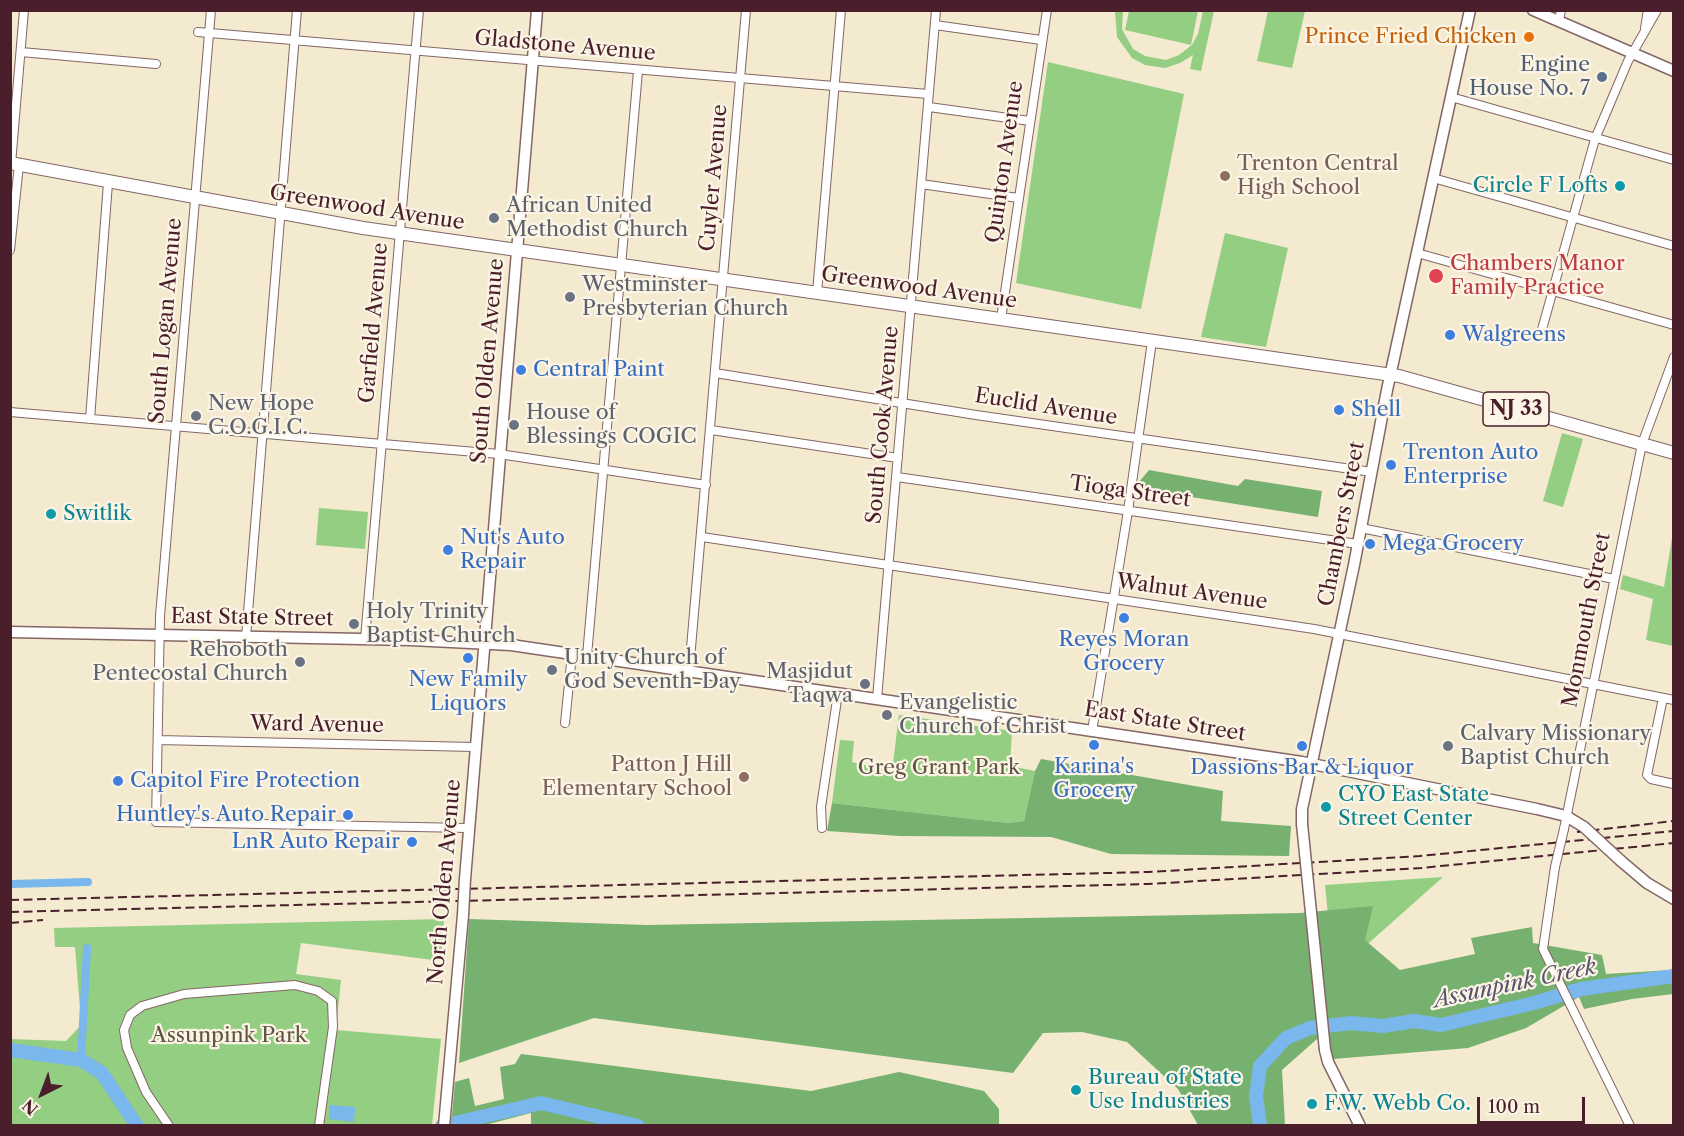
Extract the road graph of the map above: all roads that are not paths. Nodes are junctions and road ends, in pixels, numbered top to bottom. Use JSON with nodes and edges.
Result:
{"nodes":[{"id":1,"x":24,"y":10,"type":"edge"},
{"id":2,"x":212,"y":10,"type":"edge"},
{"id":3,"x":297,"y":10,"type":"edge"},
{"id":4,"x":419,"y":10,"type":"edge"},
{"id":5,"x":537,"y":10,"type":"edge"},
{"id":6,"x":746,"y":10,"type":"edge"},
{"id":7,"x":841,"y":10,"type":"edge"},
{"id":8,"x":936,"y":10,"type":"edge"},
{"id":9,"x":1047,"y":10,"type":"edge"},
{"id":10,"x":1470,"y":10,"type":"edge"},
{"id":11,"x":1533,"y":10,"type":"edge"},
{"id":12,"x":1648,"y":10,"type":"edge"},
{"id":13,"x":1657,"y":10,"type":"edge"},
{"id":14,"x":1560,"y":16,"type":"edge"},
{"id":15,"x":935,"y":25,"type":"junction"},
{"id":16,"x":198,"y":32,"type":"dead end"},
{"id":17,"x":210,"y":33,"type":"junction"},
{"id":18,"x":1643,"y":35,"type":"junction"},
{"id":19,"x":295,"y":40,"type":"junction"},
{"id":20,"x":1041,"y":40,"type":"junction"},
{"id":21,"x":415,"y":51,"type":"junction"},
{"id":22,"x":21,"y":52,"type":"junction"},
{"id":23,"x":1634,"y":54,"type":"junction"},
{"id":24,"x":533,"y":61,"type":"junction"},
{"id":25,"x":156,"y":64,"type":"dead end"},
{"id":26,"x":638,"y":70,"type":"junction"},
{"id":27,"x":1674,"y":71,"type":"edge"},
{"id":28,"x":741,"y":78,"type":"junction"},
{"id":29,"x":835,"y":86,"type":"junction"},
{"id":30,"x":928,"y":94,"type":"junction"},
{"id":31,"x":1450,"y":97,"type":"junction"},
{"id":32,"x":928,"y":107,"type":"junction"},
{"id":33,"x":1030,"y":122,"type":"junction"},
{"id":34,"x":1595,"y":139,"type":"junction"},
{"id":35,"x":1674,"y":160,"type":"edge"},
{"id":36,"x":14,"y":164,"type":"edge"},
{"id":37,"x":1433,"y":178,"type":"junction"},
{"id":38,"x":108,"y":183,"type":"junction"},
{"id":39,"x":921,"y":184,"type":"junction"},
{"id":40,"x":195,"y":198,"type":"junction"},
{"id":41,"x":1018,"y":198,"type":"junction"},
{"id":42,"x":280,"y":214,"type":"junction"},
{"id":43,"x":1573,"y":217,"type":"junction"},
{"id":44,"x":400,"y":234,"type":"junction"},
{"id":45,"x":1674,"y":246,"type":"edge"},
{"id":46,"x":10,"y":250,"type":"edge"},
{"id":47,"x":517,"y":251,"type":"junction"},
{"id":48,"x":1417,"y":253,"type":"junction"},
{"id":49,"x":620,"y":265,"type":"junction"},
{"id":50,"x":723,"y":279,"type":"junction"},
{"id":51,"x":1552,"y":291,"type":"junction"},
{"id":52,"x":817,"y":293,"type":"junction"},
{"id":53,"x":911,"y":307,"type":"junction"},
{"id":54,"x":1001,"y":319,"type":"junction"},
{"id":55,"x":1674,"y":325,"type":"edge"},
{"id":56,"x":1541,"y":333,"type":"dead end"},
{"id":57,"x":1152,"y":341,"type":"junction"},
{"id":58,"x":1674,"y":357,"type":"edge"},
{"id":59,"x":715,"y":373,"type":"junction"},
{"id":60,"x":1390,"y":375,"type":"junction"},
{"id":61,"x":902,"y":404,"type":"junction"},
{"id":62,"x":10,"y":412,"type":"edge"},
{"id":63,"x":90,"y":419,"type":"junction"},
{"id":64,"x":176,"y":426,"type":"junction"},
{"id":65,"x":711,"y":430,"type":"junction"},
{"id":66,"x":262,"y":434,"type":"junction"},
{"id":67,"x":1138,"y":439,"type":"junction"},
{"id":68,"x":382,"y":444,"type":"junction"},
{"id":69,"x":1642,"y":444,"type":"junction"},
{"id":70,"x":1674,"y":453,"type":"edge"},
{"id":71,"x":499,"y":454,"type":"junction"},
{"id":72,"x":898,"y":458,"type":"junction"},
{"id":73,"x":603,"y":468,"type":"junction"},
{"id":74,"x":1372,"y":472,"type":"junction"},
{"id":75,"x":897,"y":477,"type":"junction"},
{"id":76,"x":706,"y":484,"type":"junction"},
{"id":77,"x":1128,"y":511,"type":"junction"},
{"id":78,"x":1361,"y":528,"type":"junction"},
{"id":79,"x":702,"y":537,"type":"junction"},
{"id":80,"x":1358,"y":544,"type":"junction"},
{"id":81,"x":889,"y":565,"type":"junction"},
{"id":82,"x":1614,"y":579,"type":"junction"},
{"id":83,"x":1114,"y":599,"type":"junction"},
{"id":84,"x":10,"y":632,"type":"edge"},
{"id":85,"x":1340,"y":633,"type":"junction"},
{"id":86,"x":159,"y":635,"type":"junction"},
{"id":87,"x":246,"y":637,"type":"junction"},
{"id":88,"x":365,"y":639,"type":"junction"},
{"id":89,"x":484,"y":642,"type":"junction"},
{"id":90,"x":572,"y":654,"type":"junction"},
{"id":91,"x":587,"y":656,"type":"junction"},
{"id":92,"x":689,"y":671,"type":"junction"},
{"id":93,"x":1593,"y":684,"type":"junction"},
{"id":94,"x":838,"y":693,"type":"junction"},
{"id":95,"x":1663,"y":698,"type":"junction"},
{"id":96,"x":877,"y":699,"type":"junction"},
{"id":97,"x":1674,"y":700,"type":"edge"},
{"id":98,"x":565,"y":723,"type":"dead end"},
{"id":99,"x":1092,"y":731,"type":"junction"},
{"id":100,"x":158,"y":740,"type":"junction"},
{"id":101,"x":475,"y":747,"type":"junction"},
{"id":102,"x":1312,"y":764,"type":"junction"},
{"id":103,"x":1674,"y":784,"type":"edge"},
{"id":104,"x":1566,"y":816,"type":"junction"},
{"id":105,"x":468,"y":828,"type":"junction"},
{"id":106,"x":822,"y":828,"type":"dead end"},
{"id":107,"x":1674,"y":899,"type":"edge"},
{"id":108,"x":169,"y":1125,"type":"edge"},
{"id":109,"x":319,"y":1125,"type":"edge"},
{"id":110,"x":444,"y":1125,"type":"edge"},
{"id":111,"x":1360,"y":1125,"type":"edge"},
{"id":112,"x":1630,"y":1125,"type":"edge"}],
"edges":[{"from":1,"to":22,"type":"street"},
{"from":2,"to":17,"type":"street","name":"South Logan Avenue"},
{"from":3,"to":19,"type":"street"},
{"from":4,"to":21,"type":"street","name":"Garfield Avenue"},
{"from":5,"to":24,"type":"street","name":"South Olden Avenue"},
{"from":6,"to":28,"type":"street","name":"Cuyler Avenue"},
{"from":7,"to":29,"type":"street"},
{"from":8,"to":15,"type":"street","name":"South Cook Avenue"},
{"from":9,"to":20,"type":"street","name":"Quinton Avenue"},
{"from":10,"to":31,"type":"street","name":"Chambers Street"},
{"from":11,"to":14,"type":"street"},
{"from":12,"to":18,"type":"street"},
{"from":13,"to":18,"type":"street"},
{"from":14,"to":23,"type":"street"},
{"from":15,"to":20,"type":"street"},
{"from":15,"to":30,"type":"street","name":"South Cook Avenue"},
{"from":16,"to":17,"type":"street","name":"Gladstone Avenue"},
{"from":17,"to":19,"type":"street","name":"Gladstone Avenue"},
{"from":17,"to":40,"type":"street","name":"South Logan Avenue"},
{"from":18,"to":23,"type":"street"},
{"from":19,"to":21,"type":"street","name":"Gladstone Avenue"},
{"from":19,"to":42,"type":"street"},
{"from":20,"to":33,"type":"street","name":"Quinton Avenue"},
{"from":21,"to":24,"type":"street","name":"Gladstone Avenue"},
{"from":21,"to":44,"type":"street","name":"Garfield Avenue"},
{"from":22,"to":25,"type":"street"},
{"from":22,"to":36,"type":"street"},
{"from":23,"to":27,"type":"street"},
{"from":23,"to":34,"type":"street"},
{"from":24,"to":26,"type":"street","name":"Gladstone Avenue"},
{"from":24,"to":47,"type":"street","name":"South Olden Avenue"},
{"from":26,"to":28,"type":"street","name":"Gladstone Avenue"},
{"from":26,"to":49,"type":"street"},
{"from":28,"to":29,"type":"street","name":"Gladstone Avenue"},
{"from":28,"to":50,"type":"street","name":"Cuyler Avenue"},
{"from":29,"to":30,"type":"street","name":"Gladstone Avenue"},
{"from":29,"to":52,"type":"street"},
{"from":30,"to":32,"type":"street","name":"South Cook Avenue"},
{"from":31,"to":34,"type":"street"},
{"from":31,"to":37,"type":"street","name":"Chambers Street"},
{"from":32,"to":33,"type":"street"},
{"from":32,"to":39,"type":"street","name":"South Cook Avenue"},
{"from":33,"to":41,"type":"street","name":"Quinton Avenue"},
{"from":34,"to":35,"type":"street"},
{"from":34,"to":43,"type":"street"},
{"from":36,"to":38,"type":"main road","name":"Greenwood Avenue","number":"NJ 33"},
{"from":36,"to":46,"type":"street"},
{"from":37,"to":43,"type":"street"},
{"from":37,"to":48,"type":"street","name":"Chambers Street"},
{"from":38,"to":40,"type":"main road","name":"Greenwood Avenue","number":"NJ 33"},
{"from":38,"to":63,"type":"street"},
{"from":39,"to":41,"type":"street"},
{"from":39,"to":53,"type":"street","name":"South Cook Avenue"},
{"from":40,"to":42,"type":"main road","name":"Greenwood Avenue","number":"NJ 33"},
{"from":40,"to":64,"type":"street","name":"South Logan Avenue"},
{"from":41,"to":54,"type":"street","name":"Quinton Avenue"},
{"from":42,"to":44,"type":"main road","name":"Greenwood Avenue","number":"NJ 33"},
{"from":42,"to":66,"type":"street"},
{"from":43,"to":45,"type":"street"},
{"from":43,"to":51,"type":"street"},
{"from":44,"to":47,"type":"main road","name":"Greenwood Avenue","number":"NJ 33"},
{"from":44,"to":68,"type":"street","name":"Garfield Avenue"},
{"from":47,"to":49,"type":"main road","name":"Greenwood Avenue","number":"NJ 33"},
{"from":47,"to":71,"type":"street","name":"South Olden Avenue"},
{"from":48,"to":51,"type":"street"},
{"from":48,"to":60,"type":"street","name":"Chambers Street"},
{"from":49,"to":50,"type":"main road","name":"Greenwood Avenue","number":"NJ 33"},
{"from":49,"to":73,"type":"street"},
{"from":50,"to":52,"type":"main road","name":"Greenwood Avenue","number":"NJ 33"},
{"from":50,"to":59,"type":"street","name":"Cuyler Avenue"},
{"from":51,"to":55,"type":"street"},
{"from":51,"to":56,"type":"street"},
{"from":52,"to":53,"type":"main road","name":"Greenwood Avenue","number":"NJ 33"},
{"from":53,"to":54,"type":"main road","name":"Greenwood Avenue","number":"NJ 33"},
{"from":53,"to":61,"type":"street","name":"South Cook Avenue"},
{"from":54,"to":57,"type":"main road","name":"Greenwood Avenue","number":"NJ 33"},
{"from":57,"to":60,"type":"main road","name":"Greenwood Avenue","number":"NJ 33"},
{"from":57,"to":67,"type":"street"},
{"from":58,"to":69,"type":"street","name":"Monmouth Street"},
{"from":59,"to":61,"type":"street","name":"Euclid Avenue"},
{"from":59,"to":65,"type":"street","name":"Cuyler Avenue"},
{"from":60,"to":69,"type":"main road","name":"Greenwood Avenue","number":"NJ 33"},
{"from":60,"to":74,"type":"street","name":"Chambers Street"},
{"from":61,"to":67,"type":"street","name":"Euclid Avenue"},
{"from":61,"to":72,"type":"street","name":"South Cook Avenue"},
{"from":62,"to":63,"type":"street"},
{"from":63,"to":64,"type":"street"},
{"from":64,"to":66,"type":"street"},
{"from":64,"to":86,"type":"street","name":"South Logan Avenue"},
{"from":65,"to":72,"type":"street"},
{"from":65,"to":76,"type":"street","name":"Cuyler Avenue"},
{"from":66,"to":68,"type":"street"},
{"from":66,"to":87,"type":"street"},
{"from":67,"to":74,"type":"street","name":"Euclid Avenue"},
{"from":67,"to":77,"type":"street"},
{"from":68,"to":71,"type":"street"},
{"from":68,"to":88,"type":"street","name":"Garfield Avenue"},
{"from":69,"to":70,"type":"main road","name":"Greenwood Avenue","number":"NJ 33"},
{"from":69,"to":82,"type":"street","name":"Monmouth Street"},
{"from":71,"to":73,"type":"street"},
{"from":71,"to":89,"type":"street","name":"South Olden Avenue"},
{"from":72,"to":75,"type":"street","name":"South Cook Avenue"},
{"from":73,"to":76,"type":"street"},
{"from":73,"to":91,"type":"street"},
{"from":74,"to":78,"type":"street","name":"Chambers Street"},
{"from":75,"to":77,"type":"street","name":"Tioga Street"},
{"from":75,"to":81,"type":"street","name":"South Cook Avenue"},
{"from":76,"to":79,"type":"street","name":"Cuyler Avenue"},
{"from":77,"to":80,"type":"street","name":"Tioga Street"},
{"from":77,"to":83,"type":"street"},
{"from":78,"to":80,"type":"street","name":"Chambers Street"},
{"from":78,"to":82,"type":"street"},
{"from":79,"to":81,"type":"street","name":"Walnut Avenue"},
{"from":79,"to":92,"type":"street","name":"Cuyler Avenue"},
{"from":80,"to":85,"type":"street","name":"Chambers Street"},
{"from":81,"to":83,"type":"street","name":"Walnut Avenue"},
{"from":81,"to":96,"type":"street","name":"South Cook Avenue"},
{"from":82,"to":93,"type":"street","name":"Monmouth Street"},
{"from":83,"to":85,"type":"street","name":"Walnut Avenue"},
{"from":83,"to":99,"type":"street"},
{"from":84,"to":86,"type":"street","name":"East State Street"},
{"from":85,"to":93,"type":"street","name":"Walnut Avenue"},
{"from":85,"to":102,"type":"street","name":"Chambers Street"},
{"from":86,"to":87,"type":"street","name":"East State Street"},
{"from":86,"to":100,"type":"street","name":"South Logan Avenue"},
{"from":87,"to":88,"type":"street","name":"East State Street"},
{"from":88,"to":89,"type":"street","name":"East State Street"},
{"from":89,"to":90,"type":"street","name":"East State Street"},
{"from":89,"to":101,"type":"street","name":"North Olden Avenue"},
{"from":90,"to":91,"type":"street","name":"East State Street"},
{"from":90,"to":98,"type":"street"},
{"from":91,"to":92,"type":"street","name":"East State Street"},
{"from":92,"to":94,"type":"street","name":"East State Street"},
{"from":93,"to":95,"type":"street","name":"Walnut Avenue"},
{"from":93,"to":104,"type":"street","name":"Monmouth Street"},
{"from":94,"to":96,"type":"street","name":"East State Street"},
{"from":94,"to":106,"type":"street"},
{"from":95,"to":97,"type":"street","name":"Walnut Avenue"},
{"from":95,"to":103,"type":"street"},
{"from":96,"to":99,"type":"street","name":"East State Street"},
{"from":99,"to":102,"type":"street","name":"East State Street"},
{"from":100,"to":101,"type":"street","name":"Ward Avenue"},
{"from":100,"to":105,"type":"street","name":"South Logan Avenue"},
{"from":101,"to":105,"type":"street","name":"North Olden Avenue"},
{"from":102,"to":104,"type":"street","name":"East State Street"},
{"from":102,"to":111,"type":"street","name":"Chambers Street","bridge":true},
{"from":104,"to":107,"type":"street","name":"East State Street","bridge":true},
{"from":104,"to":112,"type":"street","name":"Monmouth Street","bridge":true},
{"from":105,"to":110,"type":"street","name":"North Olden Avenue","bridge":true},
{"from":108,"to":109,"type":"street"}]}
